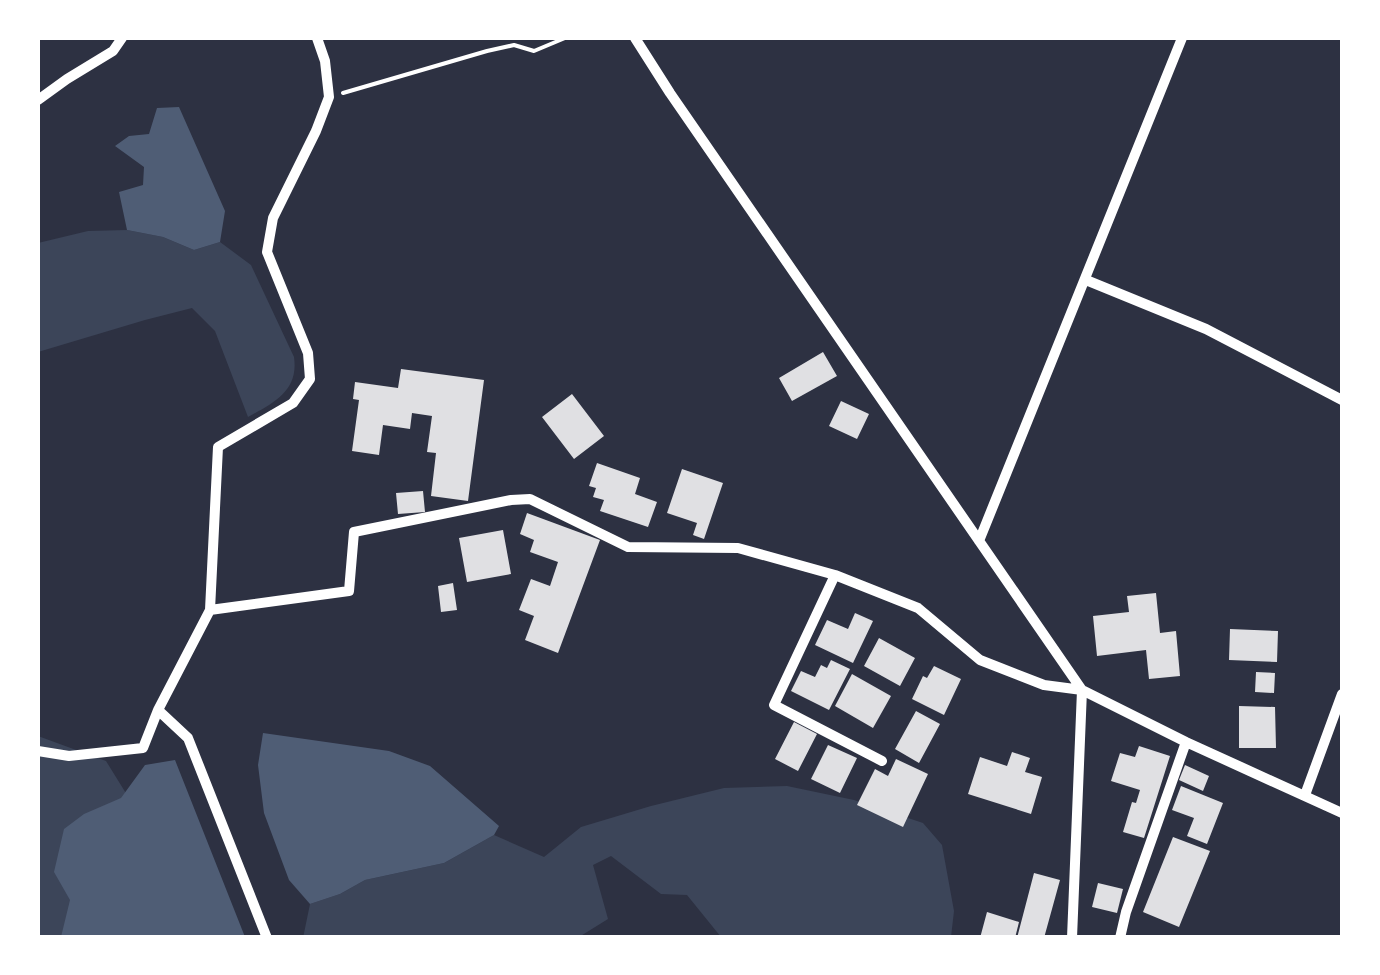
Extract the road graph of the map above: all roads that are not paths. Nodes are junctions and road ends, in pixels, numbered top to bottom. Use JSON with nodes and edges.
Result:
{"nodes":[{"id":1,"x":122,"y":38,"type":"edge"},
{"id":2,"x":316,"y":38,"type":"edge"},
{"id":3,"x":635,"y":38,"type":"edge"},
{"id":4,"x":1182,"y":38,"type":"edge"},
{"id":5,"x":38,"y":100,"type":"edge"},
{"id":6,"x":1086,"y":280,"type":"junction"},
{"id":7,"x":1342,"y":400,"type":"edge"},
{"id":8,"x":979,"y":542,"type":"junction"},
{"id":9,"x":835,"y":575,"type":"junction"},
{"id":10,"x":210,"y":610,"type":"junction"},
{"id":11,"x":1082,"y":690,"type":"junction"},
{"id":12,"x":1342,"y":694,"type":"edge"},
{"id":13,"x":158,"y":710,"type":"junction"},
{"id":14,"x":1186,"y":742,"type":"junction"},
{"id":15,"x":38,"y":751,"type":"edge"},
{"id":16,"x":882,"y":762,"type":"dead end"},
{"id":17,"x":1306,"y":795,"type":"junction"},
{"id":18,"x":1342,"y":813,"type":"edge"},
{"id":19,"x":267,"y":938,"type":"edge"},
{"id":20,"x":1072,"y":938,"type":"edge"},
{"id":21,"x":1120,"y":938,"type":"edge"}],
"edges":[{"from":1,"to":5,"type":"street"},
{"from":2,"to":10,"type":"street"},
{"from":3,"to":8,"type":"street"},
{"from":4,"to":6,"type":"street"},
{"from":6,"to":7,"type":"street"},
{"from":6,"to":8,"type":"street"},
{"from":8,"to":11,"type":"street"},
{"from":9,"to":10,"type":"street"},
{"from":9,"to":11,"type":"street"},
{"from":9,"to":16,"type":"street"},
{"from":10,"to":13,"type":"street"},
{"from":11,"to":14,"type":"street"},
{"from":11,"to":20,"type":"street"},
{"from":12,"to":17,"type":"street"},
{"from":13,"to":15,"type":"street"},
{"from":13,"to":19,"type":"street"},
{"from":14,"to":17,"type":"street"},
{"from":14,"to":21,"type":"street"},
{"from":17,"to":18,"type":"street"}]}
